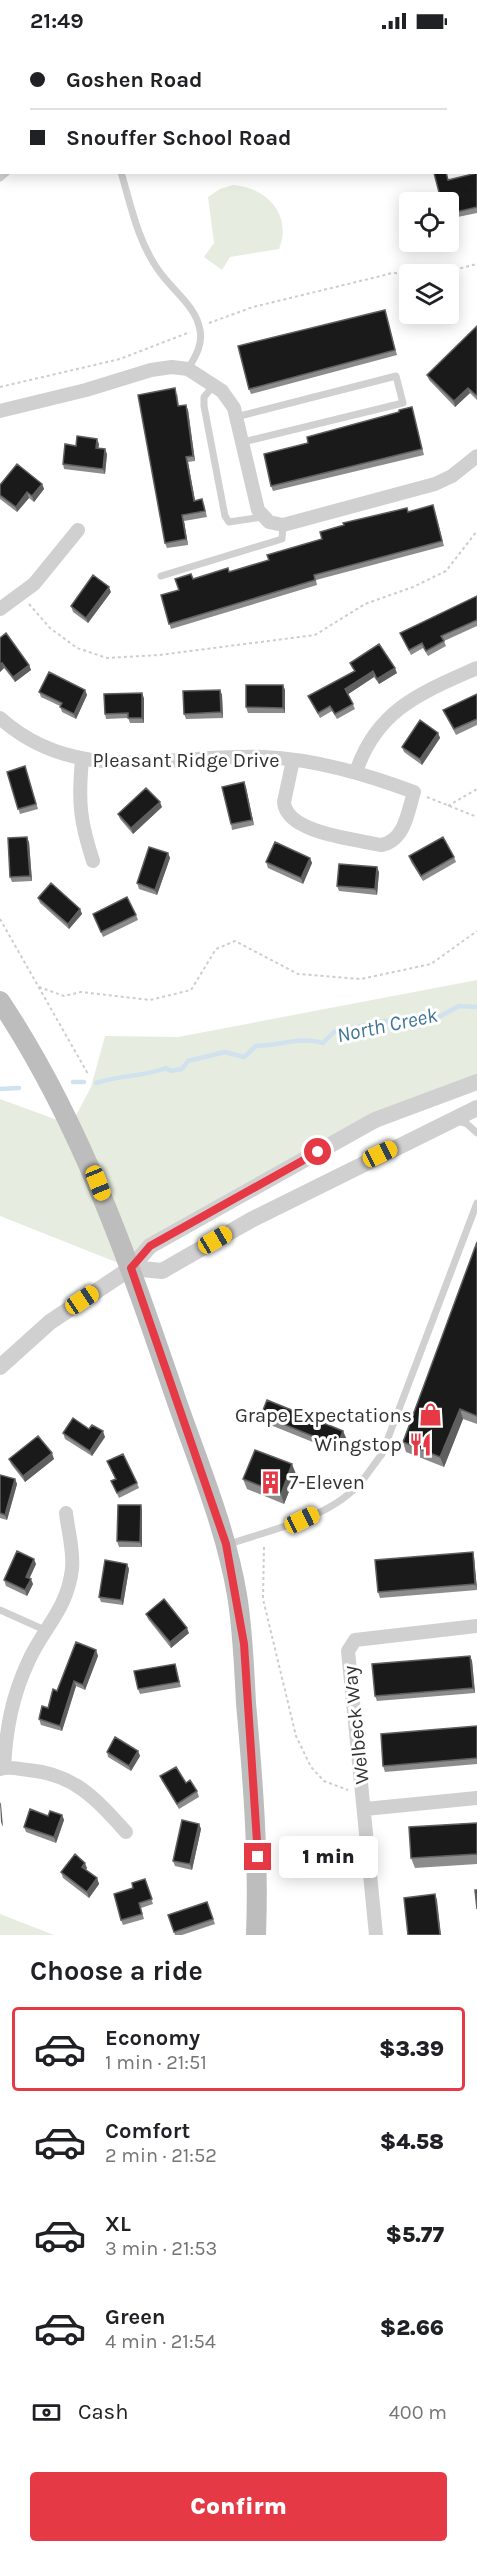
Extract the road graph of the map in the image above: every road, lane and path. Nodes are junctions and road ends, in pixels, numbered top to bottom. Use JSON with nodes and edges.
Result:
{"nodes":[{"id":1,"x":123,"y":174,"type":"edge"},
{"id":2,"x":477,"y":264,"type":"edge"},
{"id":3,"x":459,"y":268,"type":"edge"},
{"id":4,"x":188,"y":369,"type":"junction"},
{"id":5,"x":214,"y":384,"type":"junction"},
{"id":6,"x":0,"y":411,"type":"edge"},
{"id":7,"x":236,"y":417,"type":"junction"},
{"id":8,"x":243,"y":442,"type":"junction"},
{"id":9,"x":477,"y":456,"type":"edge"},
{"id":10,"x":263,"y":517,"type":"junction"},
{"id":11,"x":283,"y":525,"type":"junction"},
{"id":12,"x":78,"y":530,"type":"dead end"},
{"id":13,"x":477,"y":531,"type":"edge"},
{"id":14,"x":161,"y":576,"type":"dead end"},
{"id":15,"x":21,"y":594,"type":"junction"},
{"id":16,"x":0,"y":609,"type":"edge"},
{"id":17,"x":477,"y":668,"type":"edge"},
{"id":18,"x":0,"y":718,"type":"edge"},
{"id":19,"x":82,"y":760,"type":"junction"},
{"id":20,"x":293,"y":760,"type":"junction"},
{"id":21,"x":356,"y":772,"type":"junction"},
{"id":22,"x":477,"y":789,"type":"edge"},
{"id":23,"x":414,"y":792,"type":"junction"},
{"id":24,"x":448,"y":806,"type":"junction"},
{"id":25,"x":477,"y":817,"type":"edge"},
{"id":26,"x":93,"y":861,"type":"dead end"},
{"id":27,"x":0,"y":919,"type":"edge"},
{"id":28,"x":477,"y":931,"type":"edge"},
{"id":29,"x":39,"y":987,"type":"junction"},
{"id":30,"x":0,"y":1001,"type":"edge"},
{"id":31,"x":88,"y":1074,"type":"dead end"},
{"id":32,"x":477,"y":1082,"type":"edge"},
{"id":33,"x":477,"y":1108,"type":"edge"},
{"id":34,"x":452,"y":1120,"type":"junction"},
{"id":35,"x":477,"y":1133,"type":"edge"},
{"id":36,"x":477,"y":1203,"type":"edge"},
{"id":37,"x":131,"y":1268,"type":"junction"},
{"id":38,"x":0,"y":1367,"type":"edge"},
{"id":39,"x":66,"y":1513,"type":"dead end"},
{"id":40,"x":226,"y":1544,"type":"junction"},
{"id":41,"x":264,"y":1547,"type":"dead end"},
{"id":42,"x":0,"y":1610,"type":"edge"},
{"id":43,"x":477,"y":1626,"type":"edge"},
{"id":44,"x":47,"y":1632,"type":"junction"},
{"id":45,"x":2,"y":1768,"type":"edge"},
{"id":46,"x":363,"y":1793,"type":"junction"},
{"id":47,"x":477,"y":1798,"type":"edge"},
{"id":48,"x":365,"y":1809,"type":"junction"},
{"id":49,"x":126,"y":1832,"type":"dead end"},
{"id":50,"x":256,"y":1935,"type":"edge"},
{"id":51,"x":376,"y":1935,"type":"edge"}],
"edges":[{"from":1,"to":4,"type":"lane"},
{"from":2,"to":3,"type":"path"},
{"from":4,"to":5,"type":"street"},
{"from":4,"to":6,"type":"street"},
{"from":5,"to":7,"type":"street"},
{"from":5,"to":10,"type":"lane"},
{"from":7,"to":8,"type":"street"},
{"from":7,"to":8,"type":"lane"},
{"from":8,"to":10,"type":"street"},
{"from":9,"to":11,"type":"street"},
{"from":10,"to":11,"type":"street"},
{"from":11,"to":14,"type":"lane"},
{"from":12,"to":15,"type":"street"},
{"from":13,"to":15,"type":"path"},
{"from":15,"to":16,"type":"street"},
{"from":17,"to":21,"type":"street"},
{"from":18,"to":19,"type":"street","name":"Pleasant Ridge Drive"},
{"from":19,"to":20,"type":"street","name":"Pleasant Ridge Drive"},
{"from":19,"to":26,"type":"street"},
{"from":20,"to":21,"type":"street","name":"Pleasant Ridge Drive"},
{"from":20,"to":23,"type":"street"},
{"from":21,"to":23,"type":"street","name":"Pleasant Ridge Drive"},
{"from":22,"to":24,"type":"path"},
{"from":23,"to":24,"type":"path"},
{"from":24,"to":25,"type":"path"},
{"from":27,"to":29,"type":"path"},
{"from":28,"to":29,"type":"path"},
{"from":29,"to":31,"type":"path"},
{"from":30,"to":37,"type":"main road"},
{"from":32,"to":37,"type":"street"},
{"from":33,"to":34,"type":"street"},
{"from":34,"to":35,"type":"lane"},
{"from":34,"to":37,"type":"street"},
{"from":36,"to":40,"type":"lane"},
{"from":37,"to":38,"type":"street"},
{"from":37,"to":40,"type":"main road"},
{"from":39,"to":44,"type":"street"},
{"from":40,"to":50,"type":"main road"},
{"from":41,"to":46,"type":"path"},
{"from":42,"to":44,"type":"lane"},
{"from":43,"to":46,"type":"street","name":"Welbeck Way"},
{"from":44,"to":45,"type":"street"},
{"from":45,"to":49,"type":"street"},
{"from":46,"to":48,"type":"street","name":"Welbeck Way"},
{"from":47,"to":48,"type":"street"},
{"from":48,"to":51,"type":"street","name":"Welbeck Way"}]}
